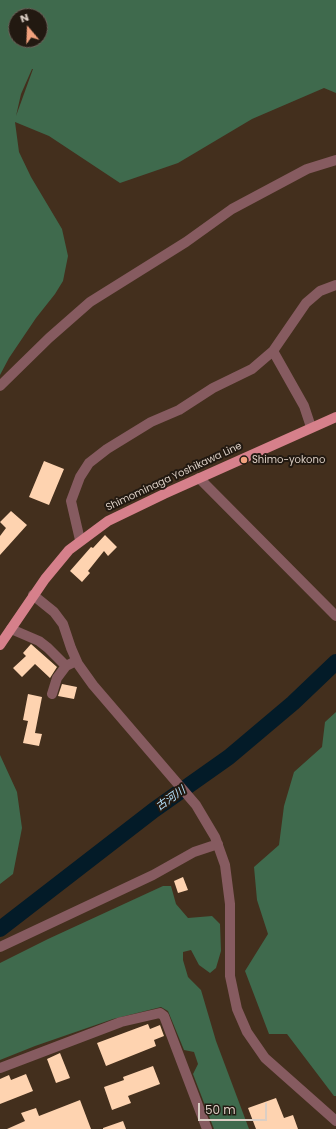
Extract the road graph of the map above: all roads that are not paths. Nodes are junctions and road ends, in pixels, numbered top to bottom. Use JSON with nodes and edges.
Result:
{"nodes":[{"id":1,"x":336,"y":160,"type":"edge"},
{"id":2,"x":336,"y":285,"type":"edge"},
{"id":3,"x":272,"y":351,"type":"junction"},
{"id":4,"x":0,"y":386,"type":"edge"},
{"id":5,"x":336,"y":417,"type":"edge"},
{"id":6,"x":311,"y":428,"type":"junction"},
{"id":7,"x":199,"y":478,"type":"junction"},
{"id":8,"x":80,"y":540,"type":"junction"},
{"id":9,"x":33,"y":595,"type":"junction"},
{"id":10,"x":336,"y":616,"type":"edge"},
{"id":11,"x":11,"y":629,"type":"junction"},
{"id":12,"x":0,"y":644,"type":"edge"},
{"id":13,"x":77,"y":660,"type":"junction"},
{"id":14,"x":66,"y":666,"type":"junction"},
{"id":15,"x":52,"y":694,"type":"dead end"},
{"id":16,"x":218,"y":844,"type":"junction"},
{"id":17,"x":0,"y":947,"type":"edge"},
{"id":18,"x":0,"y":1068,"type":"edge"},
{"id":19,"x":336,"y":1121,"type":"edge"},
{"id":20,"x":207,"y":1129,"type":"edge"}],
"edges":[{"from":1,"to":4,"type":"street"},
{"from":2,"to":3,"type":"street"},
{"from":3,"to":6,"type":"street"},
{"from":3,"to":8,"type":"street"},
{"from":5,"to":6,"type":"main road","name":"Shimominaga Yoshikawa Line"},
{"from":6,"to":7,"type":"main road","name":"Shimominaga Yoshikawa Line"},
{"from":7,"to":8,"type":"main road","name":"Shimominaga Yoshikawa Line"},
{"from":7,"to":10,"type":"street"},
{"from":8,"to":9,"type":"main road","name":"Shimominaga Yoshikawa Line"},
{"from":9,"to":11,"type":"main road","name":"Shimominaga Yoshikawa Line"},
{"from":9,"to":13,"type":"street"},
{"from":11,"to":12,"type":"main road","name":"Shimominaga Yoshikawa Line"},
{"from":11,"to":14,"type":"street"},
{"from":13,"to":14,"type":"street"},
{"from":13,"to":16,"type":"street"},
{"from":14,"to":15,"type":"street"},
{"from":16,"to":17,"type":"street"},
{"from":16,"to":19,"type":"street"},
{"from":18,"to":20,"type":"street"}]}
